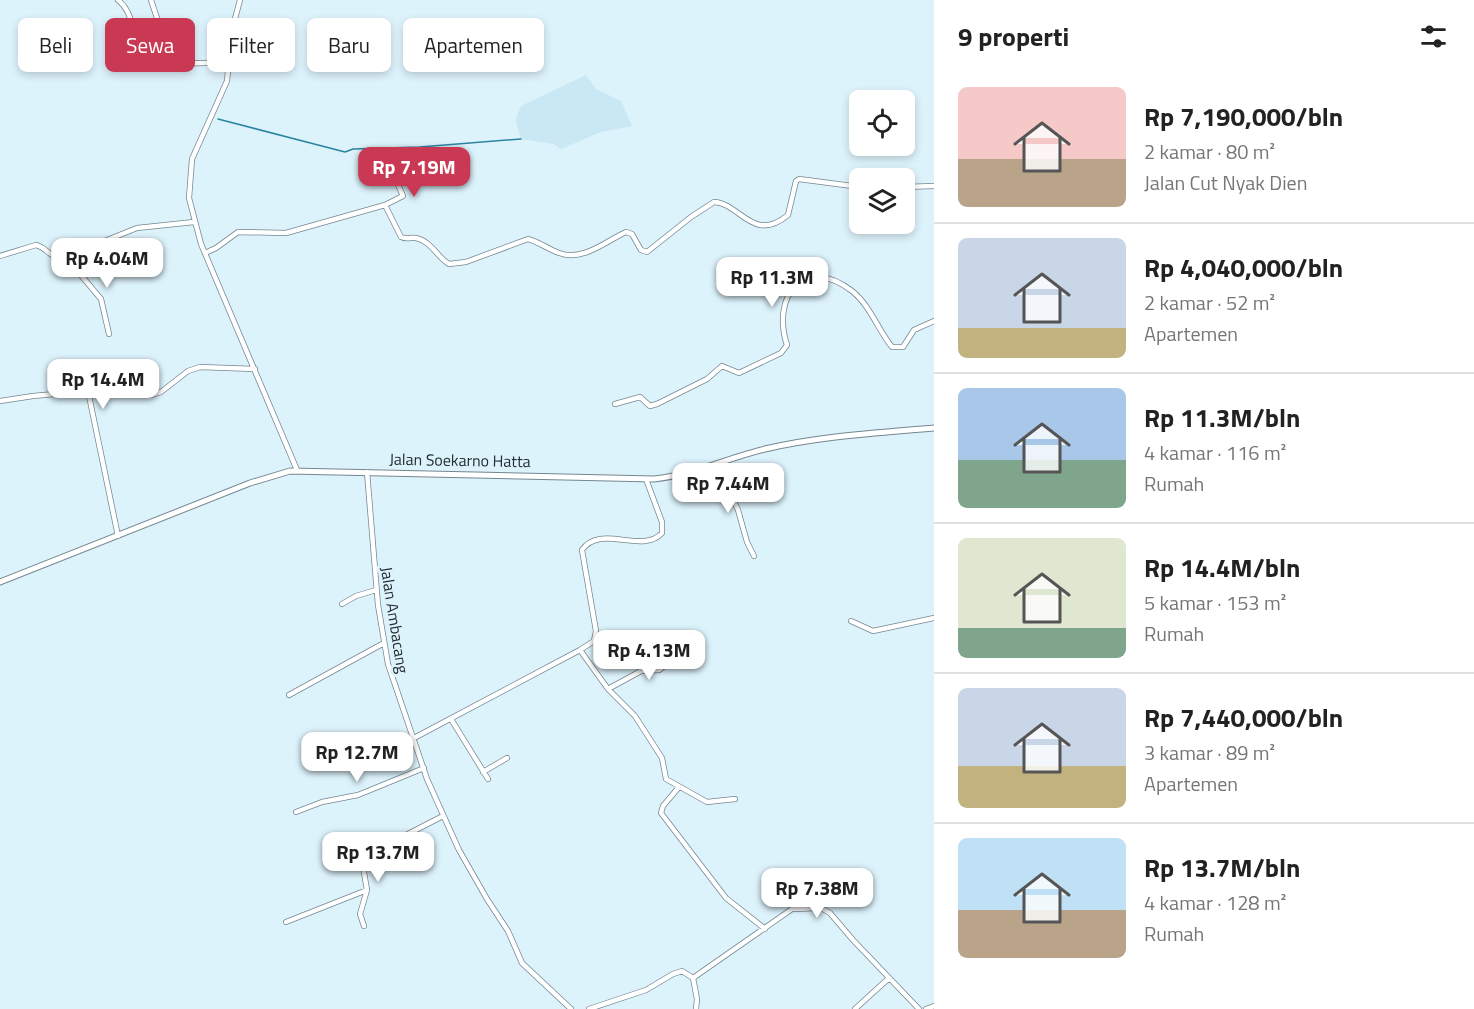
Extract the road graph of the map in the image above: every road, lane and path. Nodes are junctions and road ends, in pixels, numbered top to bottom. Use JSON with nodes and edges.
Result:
{"nodes":[{"id":1,"x":118,"y":0,"type":"edge"},
{"id":2,"x":151,"y":0,"type":"edge"},
{"id":3,"x":240,"y":0,"type":"edge"},
{"id":4,"x":130,"y":18,"type":"edge"},
{"id":5,"x":158,"y":18,"type":"edge"},
{"id":6,"x":235,"y":18,"type":"edge"},
{"id":7,"x":228,"y":72,"type":"edge"},
{"id":8,"x":393,"y":173,"type":"dead end"},
{"id":9,"x":849,"y":186,"type":"edge"},
{"id":10,"x":934,"y":186,"type":"edge"},
{"id":11,"x":915,"y":187,"type":"edge"},
{"id":12,"x":385,"y":205,"type":"junction"},
{"id":13,"x":194,"y":222,"type":"junction"},
{"id":14,"x":205,"y":253,"type":"junction"},
{"id":15,"x":71,"y":254,"type":"junction"},
{"id":16,"x":0,"y":256,"type":"edge"},
{"id":17,"x":934,"y":321,"type":"edge"},
{"id":18,"x":109,"y":334,"type":"dead end"},
{"id":19,"x":255,"y":369,"type":"junction"},
{"id":20,"x":88,"y":391,"type":"junction"},
{"id":21,"x":0,"y":401,"type":"edge"},
{"id":22,"x":615,"y":404,"type":"dead end"},
{"id":23,"x":934,"y":428,"type":"edge"},
{"id":24,"x":716,"y":464,"type":"junction"},
{"id":25,"x":297,"y":470,"type":"junction"},
{"id":26,"x":367,"y":472,"type":"junction"},
{"id":27,"x":646,"y":479,"type":"junction"},
{"id":28,"x":118,"y":536,"type":"junction"},
{"id":29,"x":754,"y":556,"type":"dead end"},
{"id":30,"x":0,"y":582,"type":"edge"},
{"id":31,"x":376,"y":591,"type":"junction"},
{"id":32,"x":342,"y":604,"type":"dead end"},
{"id":33,"x":934,"y":618,"type":"edge"},
{"id":34,"x":851,"y":621,"type":"dead end"},
{"id":35,"x":384,"y":643,"type":"junction"},
{"id":36,"x":580,"y":650,"type":"junction"},
{"id":37,"x":676,"y":657,"type":"dead end"},
{"id":38,"x":608,"y":689,"type":"junction"},
{"id":39,"x":289,"y":695,"type":"dead end"},
{"id":40,"x":451,"y":719,"type":"junction"},
{"id":41,"x":414,"y":738,"type":"junction"},
{"id":42,"x":507,"y":758,"type":"dead end"},
{"id":43,"x":424,"y":768,"type":"junction"},
{"id":44,"x":483,"y":772,"type":"junction"},
{"id":45,"x":488,"y":779,"type":"dead end"},
{"id":46,"x":680,"y":788,"type":"junction"},
{"id":47,"x":735,"y":799,"type":"dead end"},
{"id":48,"x":296,"y":812,"type":"dead end"},
{"id":49,"x":442,"y":816,"type":"junction"},
{"id":50,"x":367,"y":890,"type":"junction"},
{"id":51,"x":286,"y":922,"type":"dead end"},
{"id":52,"x":364,"y":926,"type":"dead end"},
{"id":53,"x":765,"y":928,"type":"junction"},
{"id":54,"x":693,"y":978,"type":"junction"},
{"id":55,"x":889,"y":978,"type":"junction"},
{"id":56,"x":934,"y":1006,"type":"edge"},
{"id":57,"x":571,"y":1009,"type":"edge"},
{"id":58,"x":589,"y":1009,"type":"edge"},
{"id":59,"x":696,"y":1009,"type":"edge"},
{"id":60,"x":855,"y":1009,"type":"edge"},
{"id":61,"x":920,"y":1009,"type":"edge"},
{"id":62,"x":926,"y":1009,"type":"edge"}],
"edges":[{"from":1,"to":4,"type":"street"},
{"from":2,"to":5,"type":"street"},
{"from":3,"to":6,"type":"street"},
{"from":7,"to":13,"type":"street"},
{"from":8,"to":12,"type":"street"},
{"from":9,"to":12,"type":"street"},
{"from":10,"to":11,"type":"street"},
{"from":12,"to":14,"type":"street"},
{"from":13,"to":14,"type":"street"},
{"from":13,"to":15,"type":"street"},
{"from":14,"to":19,"type":"street"},
{"from":15,"to":16,"type":"street"},
{"from":15,"to":18,"type":"street"},
{"from":17,"to":22,"type":"street"},
{"from":19,"to":20,"type":"street"},
{"from":19,"to":25,"type":"street"},
{"from":20,"to":21,"type":"street"},
{"from":20,"to":28,"type":"street"},
{"from":23,"to":24,"type":"street","name":"Jalan Soekarno Hatta"},
{"from":24,"to":27,"type":"street","name":"Jalan Soekarno Hatta"},
{"from":24,"to":29,"type":"street"},
{"from":25,"to":26,"type":"street","name":"Jalan Soekarno Hatta"},
{"from":25,"to":28,"type":"street","name":"Jalan Soekarno Hatta"},
{"from":26,"to":27,"type":"street","name":"Jalan Soekarno Hatta"},
{"from":26,"to":31,"type":"street","name":"Jalan Ambacang"},
{"from":27,"to":36,"type":"street"},
{"from":28,"to":30,"type":"street","name":"Jalan Soekarno Hatta"},
{"from":31,"to":32,"type":"street"},
{"from":31,"to":35,"type":"street","name":"Jalan Ambacang"},
{"from":33,"to":34,"type":"street"},
{"from":35,"to":39,"type":"street"},
{"from":35,"to":41,"type":"street","name":"Jalan Ambacang"},
{"from":36,"to":38,"type":"street"},
{"from":36,"to":40,"type":"street"},
{"from":37,"to":38,"type":"street"},
{"from":38,"to":46,"type":"street"},
{"from":40,"to":41,"type":"street"},
{"from":40,"to":44,"type":"street"},
{"from":41,"to":43,"type":"street","name":"Jalan Ambacang"},
{"from":42,"to":44,"type":"street"},
{"from":43,"to":48,"type":"street"},
{"from":43,"to":49,"type":"street","name":"Jalan Ambacang"},
{"from":44,"to":45,"type":"street"},
{"from":46,"to":47,"type":"street"},
{"from":46,"to":53,"type":"street"},
{"from":49,"to":50,"type":"street"},
{"from":49,"to":57,"type":"street","name":"Jalan Ambacang"},
{"from":50,"to":51,"type":"street"},
{"from":50,"to":52,"type":"street"},
{"from":53,"to":54,"type":"street"},
{"from":53,"to":55,"type":"street"},
{"from":54,"to":58,"type":"street"},
{"from":54,"to":59,"type":"street"},
{"from":55,"to":60,"type":"street"},
{"from":55,"to":61,"type":"street"},
{"from":56,"to":62,"type":"street"}]}
